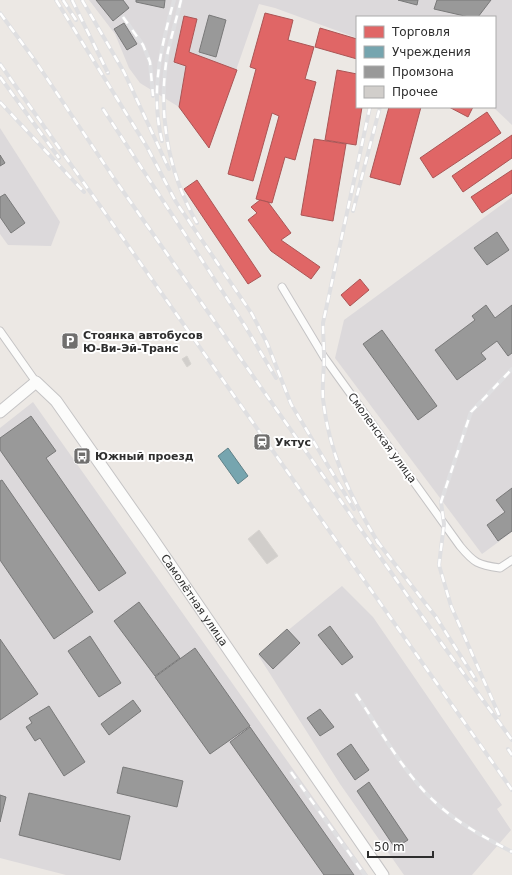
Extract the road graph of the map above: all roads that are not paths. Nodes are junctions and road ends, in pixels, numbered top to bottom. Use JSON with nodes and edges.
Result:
{"nodes":[{"id":1,"x":282,"y":287,"type":"dead end"},
{"id":2,"x":0,"y":331,"type":"edge"},
{"id":3,"x":36,"y":382,"type":"junction"},
{"id":4,"x":0,"y":412,"type":"edge"},
{"id":5,"x":512,"y":560,"type":"edge"},
{"id":6,"x":383,"y":875,"type":"edge"}],
"edges":[{"from":1,"to":5,"type":"street","name":"Смоленская улица"},
{"from":2,"to":3,"type":"street","name":"Самолётная улица"},
{"from":3,"to":4,"type":"main road"},
{"from":3,"to":6,"type":"main road","name":"Самолётная улица"}]}
